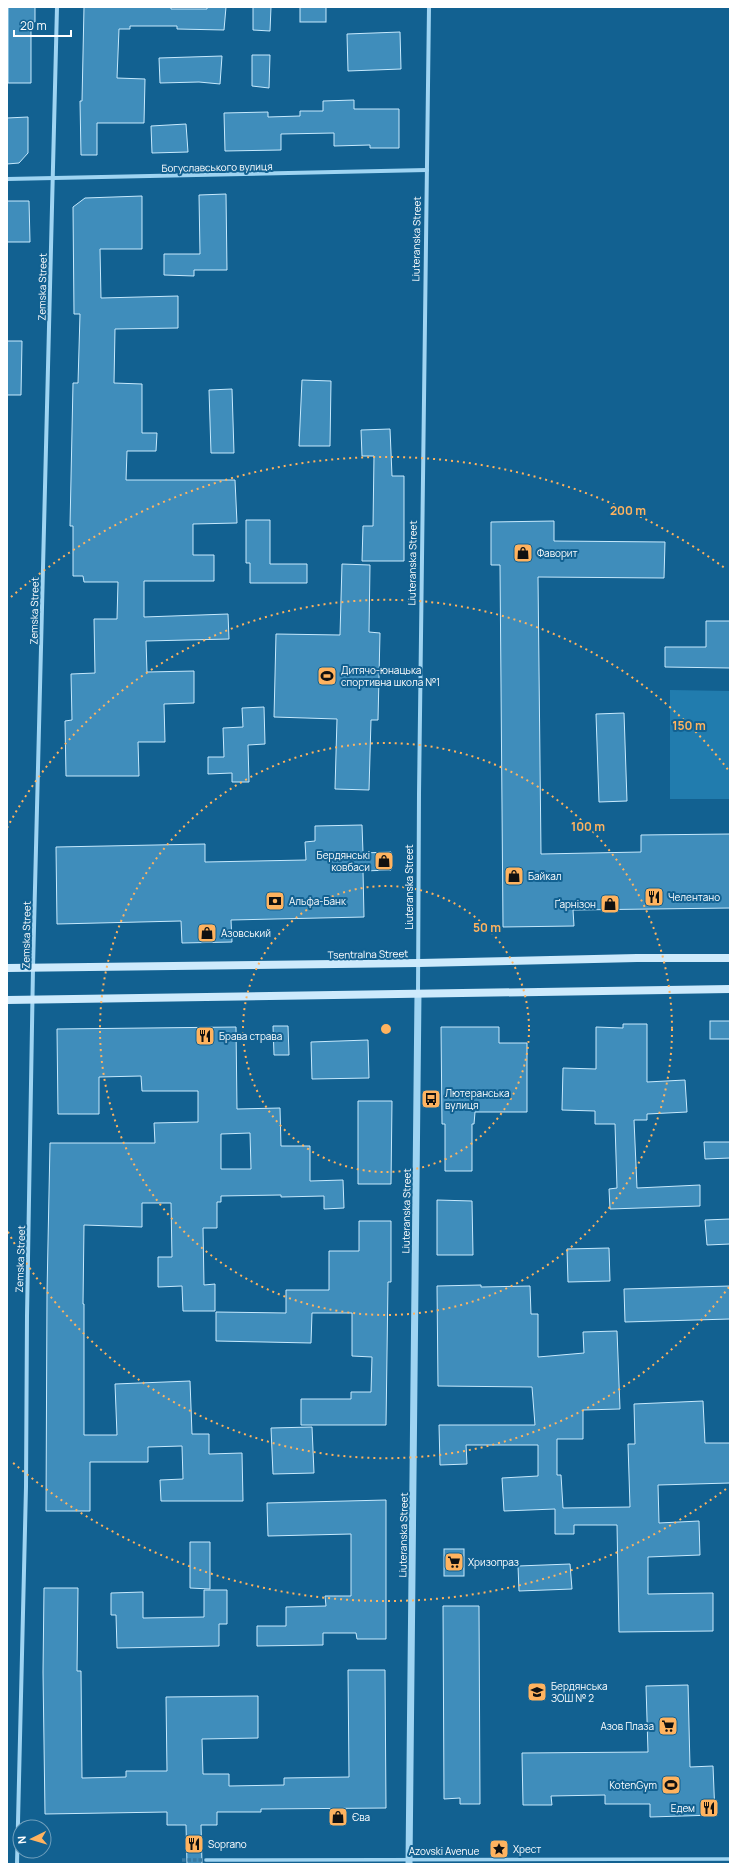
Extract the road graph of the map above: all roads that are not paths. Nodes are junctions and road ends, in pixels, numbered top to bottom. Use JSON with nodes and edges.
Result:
{"nodes":[{"id":1,"x":57,"y":7,"type":"edge"},
{"id":2,"x":429,"y":7,"type":"edge"},
{"id":3,"x":427,"y":170,"type":"junction"},
{"id":4,"x":53,"y":178,"type":"junction"},
{"id":5,"x":7,"y":179,"type":"edge"},
{"id":6,"x":730,"y":958,"type":"edge"},
{"id":7,"x":419,"y":963,"type":"junction"},
{"id":8,"x":7,"y":968,"type":"edge"},
{"id":9,"x":33,"y":968,"type":"junction"},
{"id":10,"x":730,"y":988,"type":"edge"},
{"id":11,"x":418,"y":993,"type":"junction"},
{"id":12,"x":33,"y":999,"type":"junction"},
{"id":13,"x":7,"y":1000,"type":"edge"},
{"id":14,"x":730,"y":1859,"type":"edge"},
{"id":15,"x":206,"y":1860,"type":"dead end"},
{"id":16,"x":409,"y":1861,"type":"edge"},
{"id":17,"x":17,"y":1864,"type":"edge"}],
"edges":[{"from":1,"to":4,"type":"street","name":"Zemska Street"},
{"from":2,"to":3,"type":"street","name":"Liuteranska Street"},
{"from":3,"to":4,"type":"street","name":"Богуславського вулиця"},
{"from":3,"to":7,"type":"street","name":"Liuteranska Street"},
{"from":4,"to":5,"type":"street","name":"Богуславського вулиця"},
{"from":4,"to":9,"type":"street","name":"Zemska Street"},
{"from":6,"to":7,"type":"main road","name":"Tsentralna Street"},
{"from":7,"to":9,"type":"main road","name":"Tsentralna Street"},
{"from":7,"to":11,"type":"street","name":"Liuteranska Street"},
{"from":8,"to":9,"type":"main road","name":"Tsentralna Street"},
{"from":9,"to":12,"type":"street","name":"Zemska Street"},
{"from":10,"to":11,"type":"main road"},
{"from":11,"to":12,"type":"main road"},
{"from":11,"to":16,"type":"street","name":"Liuteranska Street"},
{"from":12,"to":13,"type":"main road"},
{"from":12,"to":17,"type":"street","name":"Zemska Street"},
{"from":14,"to":16,"type":"street","name":"Azovski Avenue"},
{"from":15,"to":16,"type":"street","name":"Azovski Avenue"}]}
